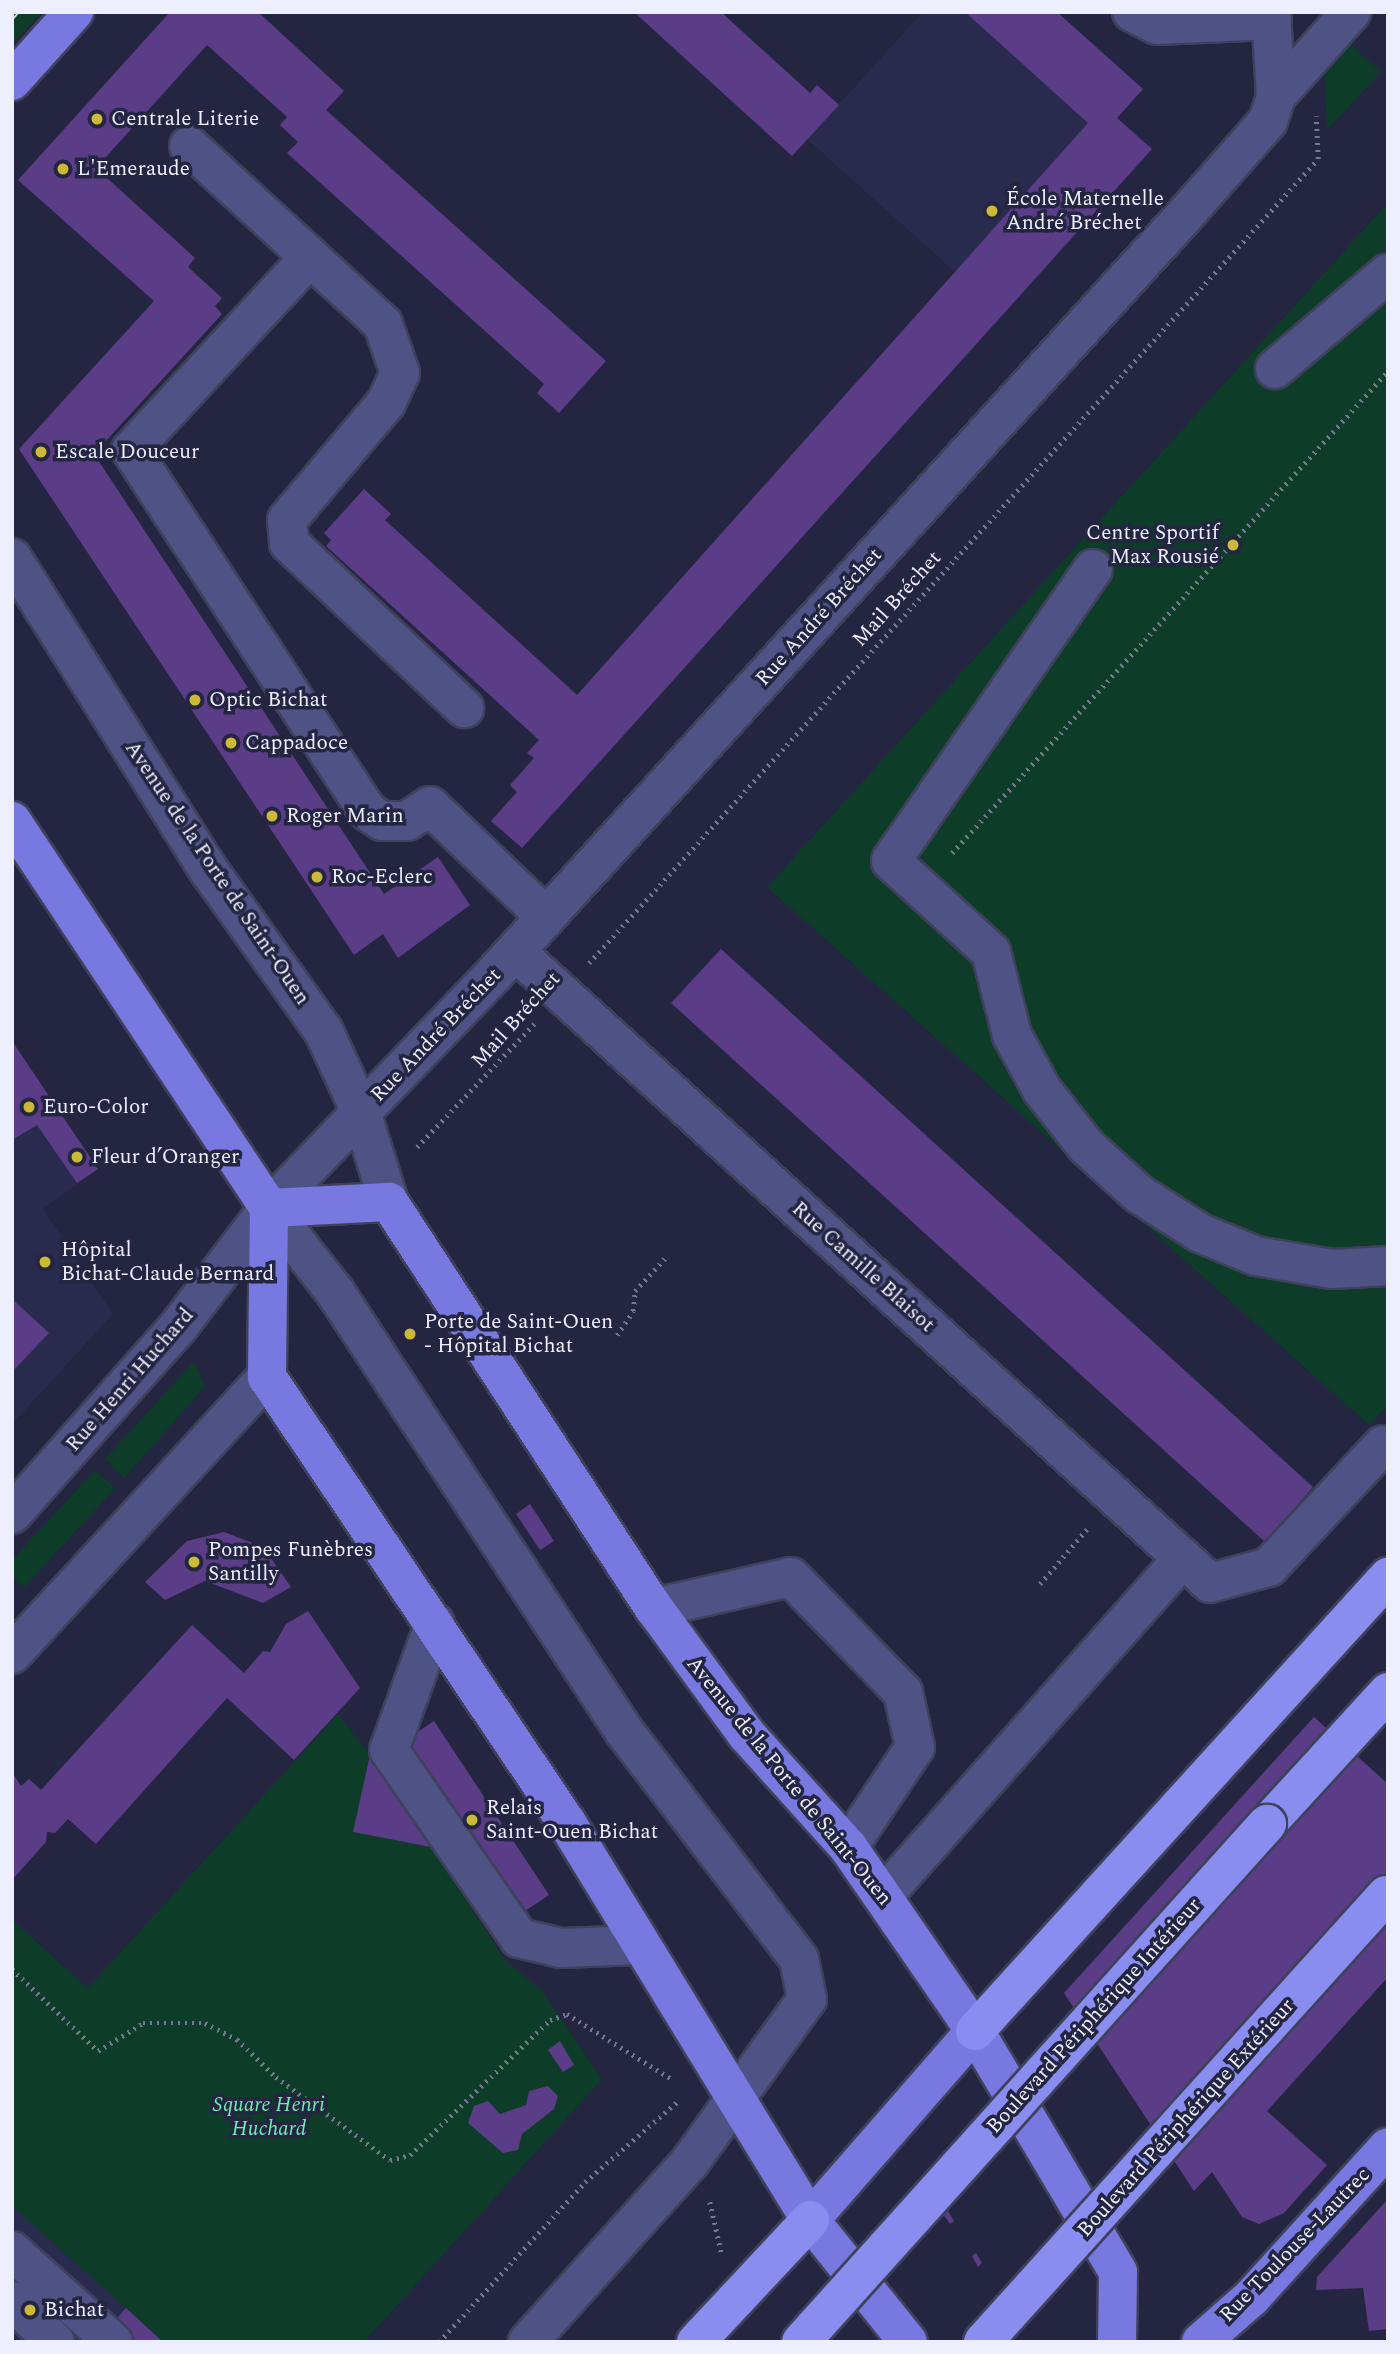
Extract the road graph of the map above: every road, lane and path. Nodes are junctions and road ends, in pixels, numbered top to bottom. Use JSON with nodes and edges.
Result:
{"nodes":[{"id":1,"x":74,"y":12,"type":"edge"},
{"id":2,"x":1132,"y":12,"type":"edge"},
{"id":3,"x":1351,"y":12,"type":"edge"},
{"id":4,"x":1272,"y":16,"type":"edge"},
{"id":5,"x":1312,"y":55,"type":"junction"},
{"id":6,"x":12,"y":81,"type":"edge"},
{"id":7,"x":1276,"y":96,"type":"junction"},
{"id":8,"x":190,"y":146,"type":"dead end"},
{"id":9,"x":310,"y":257,"type":"junction"},
{"id":10,"x":1388,"y":273,"type":"edge"},
{"id":11,"x":1275,"y":369,"type":"dead end"},
{"id":12,"x":1388,"y":371,"type":"edge"},
{"id":13,"x":12,"y":558,"type":"edge"},
{"id":14,"x":1093,"y":569,"type":"dead end"},
{"id":15,"x":464,"y":708,"type":"dead end"},
{"id":16,"x":12,"y":821,"type":"edge"},
{"id":17,"x":920,"y":888,"type":"junction"},
{"id":18,"x":546,"y":917,"type":"junction"},
{"id":19,"x":515,"y":951,"type":"junction"},
{"id":20,"x":561,"y":994,"type":"junction"},
{"id":21,"x":361,"y":1112,"type":"junction"},
{"id":22,"x":429,"y":1137,"type":"dead end"},
{"id":23,"x":389,"y":1202,"type":"junction"},
{"id":24,"x":269,"y":1208,"type":"junction"},
{"id":25,"x":667,"y":1256,"type":"dead end"},
{"id":26,"x":1388,"y":1266,"type":"edge"},
{"id":27,"x":617,"y":1335,"type":"dead end"},
{"id":28,"x":267,"y":1377,"type":"junction"},
{"id":29,"x":1383,"y":1445,"type":"dead end"},
{"id":30,"x":1116,"y":1495,"type":"junction"},
{"id":31,"x":12,"y":1514,"type":"edge"},
{"id":32,"x":1196,"y":1571,"type":"junction"},
{"id":33,"x":1388,"y":1577,"type":"edge"},
{"id":34,"x":1040,"y":1584,"type":"dead end"},
{"id":35,"x":654,"y":1608,"type":"junction"},
{"id":36,"x":435,"y":1623,"type":"junction"},
{"id":37,"x":12,"y":1654,"type":"edge"},
{"id":38,"x":1388,"y":1692,"type":"edge"},
{"id":39,"x":848,"y":1847,"type":"junction"},
{"id":40,"x":1388,"y":1894,"type":"edge"},
{"id":41,"x":883,"y":1896,"type":"junction"},
{"id":42,"x":640,"y":1945,"type":"junction"},
{"id":43,"x":12,"y":1969,"type":"edge"},
{"id":44,"x":975,"y":2031,"type":"junction"},
{"id":45,"x":680,"y":2083,"type":"dead end"},
{"id":46,"x":682,"y":2098,"type":"dead end"},
{"id":47,"x":736,"y":2100,"type":"junction"},
{"id":48,"x":1388,"y":2147,"type":"edge"},
{"id":49,"x":708,"y":2190,"type":"dead end"},
{"id":50,"x":810,"y":2220,"type":"junction"},
{"id":51,"x":12,"y":2251,"type":"edge"},
{"id":52,"x":723,"y":2260,"type":"dead end"},
{"id":53,"x":12,"y":2301,"type":"edge"},
{"id":54,"x":55,"y":2342,"type":"edge"},
{"id":55,"x":113,"y":2342,"type":"edge"},
{"id":56,"x":439,"y":2342,"type":"edge"},
{"id":57,"x":528,"y":2342,"type":"edge"},
{"id":58,"x":696,"y":2342,"type":"edge"},
{"id":59,"x":801,"y":2342,"type":"edge"},
{"id":60,"x":908,"y":2342,"type":"edge"},
{"id":61,"x":984,"y":2342,"type":"edge"},
{"id":62,"x":1117,"y":2342,"type":"edge"},
{"id":63,"x":1201,"y":2342,"type":"edge"}],
"edges":[{"from":1,"to":6,"type":"main road"},
{"from":2,"to":4,"type":"street"},
{"from":3,"to":5,"type":"street","name":"Rue André Bréchet"},
{"from":4,"to":7,"type":"street"},
{"from":5,"to":7,"type":"street","name":"Rue André Bréchet"},
{"from":5,"to":20,"type":"path","name":"Mail Bréchet"},
{"from":7,"to":18,"type":"street","name":"Rue André Bréchet"},
{"from":8,"to":9,"type":"street"},
{"from":9,"to":15,"type":"street"},
{"from":9,"to":18,"type":"street"},
{"from":10,"to":11,"type":"street"},
{"from":12,"to":17,"type":"path"},
{"from":13,"to":21,"type":"street","name":"Avenue de la Porte de Saint-Ouen"},
{"from":14,"to":17,"type":"street"},
{"from":16,"to":24,"type":"main road"},
{"from":17,"to":26,"type":"street"},
{"from":18,"to":19,"type":"street","name":"Rue André Bréchet"},
{"from":19,"to":20,"type":"street","name":"Rue Camille Blaisot"},
{"from":19,"to":21,"type":"street","name":"Rue André Bréchet"},
{"from":20,"to":22,"type":"path","name":"Mail Bréchet"},
{"from":20,"to":30,"type":"street","name":"Rue Camille Blaisot"},
{"from":21,"to":23,"type":"street","name":"Avenue de la Porte de Saint-Ouen"},
{"from":21,"to":24,"type":"street","name":"Rue André Bréchet"},
{"from":23,"to":24,"type":"main road"},
{"from":23,"to":35,"type":"main road","name":"Avenue de la Porte de Saint-Ouen"},
{"from":24,"to":28,"type":"main road"},
{"from":24,"to":31,"type":"street","name":"Rue Henri Huchard"},
{"from":24,"to":47,"type":"street"},
{"from":25,"to":27,"type":"path"},
{"from":28,"to":36,"type":"main road"},
{"from":28,"to":37,"type":"street"},
{"from":29,"to":32,"type":"street"},
{"from":30,"to":32,"type":"street","name":"Rue Camille Blaisot"},
{"from":30,"to":34,"type":"path"},
{"from":32,"to":41,"type":"street"},
{"from":33,"to":44,"type":"highway"},
{"from":35,"to":39,"type":"main road","name":"Avenue de la Porte de Saint-Ouen"},
{"from":35,"to":39,"type":"street"},
{"from":36,"to":42,"type":"main road"},
{"from":36,"to":42,"type":"street"},
{"from":38,"to":59,"type":"highway","name":"Boulevard Périphérique Intérieur","bridge":true},
{"from":39,"to":41,"type":"main road","name":"Avenue de la Porte de Saint-Ouen"},
{"from":40,"to":61,"type":"highway","name":"Boulevard Périphérique Extérieur","bridge":true},
{"from":41,"to":44,"type":"main road","name":"Avenue de la Porte de Saint-Ouen"},
{"from":42,"to":47,"type":"main road"},
{"from":43,"to":45,"type":"path"},
{"from":44,"to":50,"type":"main road"},
{"from":44,"to":62,"type":"main road","name":"Avenue de la Porte de Saint-Ouen"},
{"from":46,"to":56,"type":"path"},
{"from":47,"to":50,"type":"main road"},
{"from":47,"to":57,"type":"street"},
{"from":48,"to":63,"type":"main road","name":"Rue Toulouse-Lautrec"},
{"from":49,"to":52,"type":"path"},
{"from":50,"to":58,"type":"highway"},
{"from":50,"to":60,"type":"main road"},
{"from":51,"to":55,"type":"street"},
{"from":53,"to":54,"type":"street"}]}
